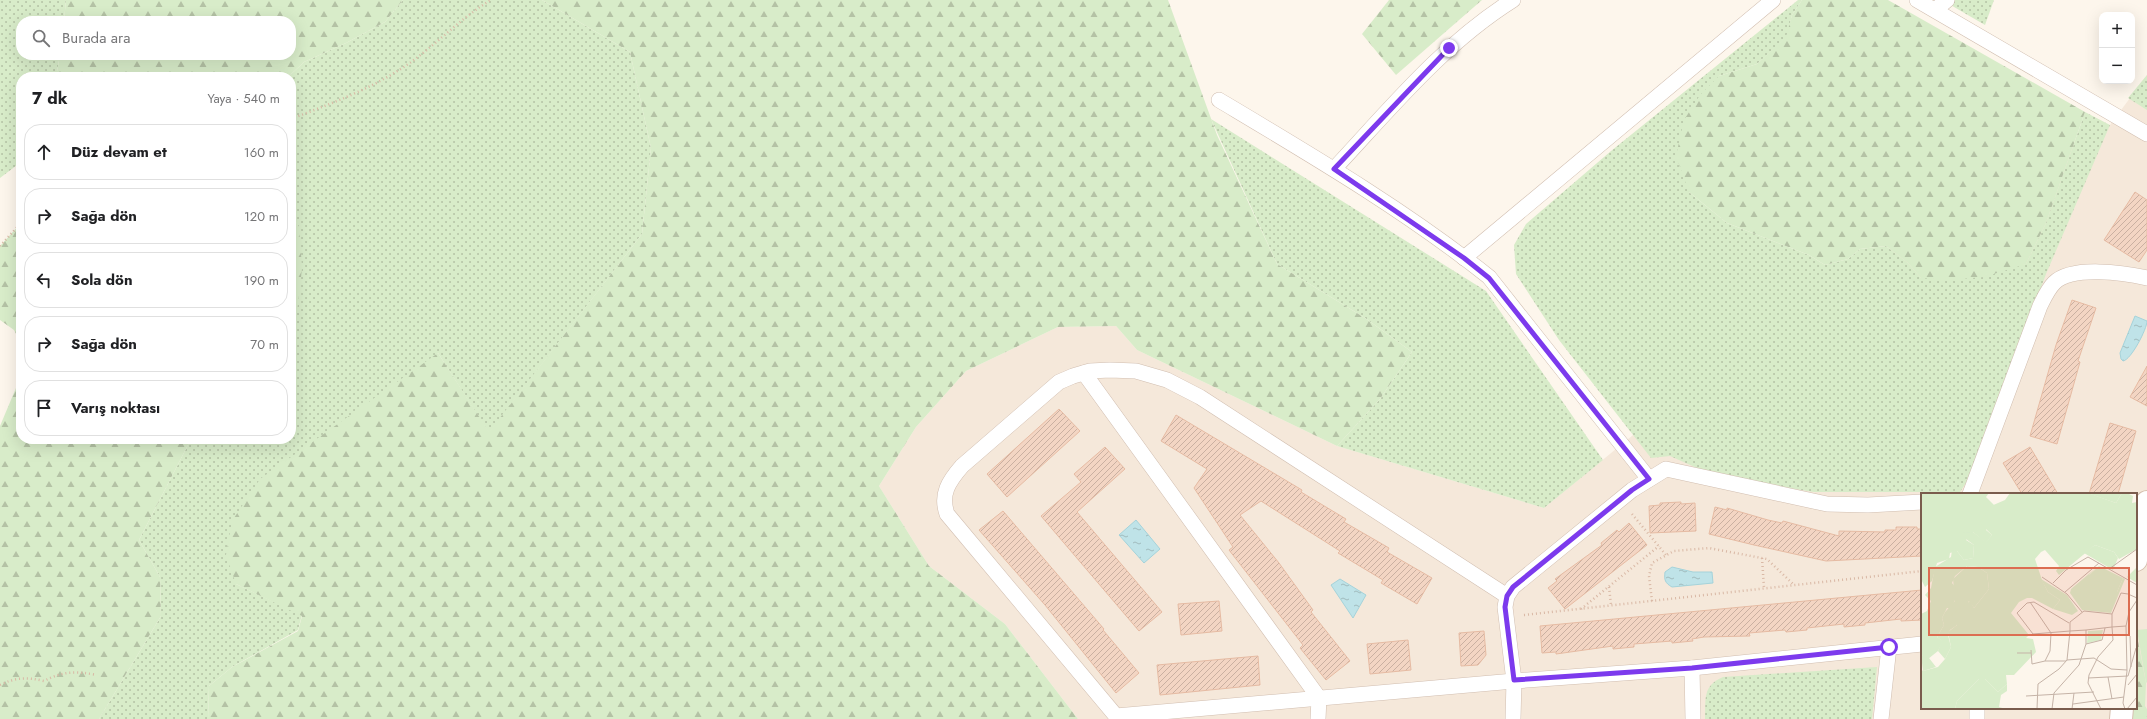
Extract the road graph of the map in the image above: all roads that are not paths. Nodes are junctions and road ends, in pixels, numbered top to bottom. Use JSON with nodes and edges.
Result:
{"nodes":[{"id":1,"x":1513,"y":0,"type":"edge"},
{"id":2,"x":1773,"y":0,"type":"edge"},
{"id":3,"x":1917,"y":0,"type":"edge"},
{"id":4,"x":1947,"y":0,"type":"edge"},
{"id":5,"x":1935,"y":10,"type":"junction"},
{"id":6,"x":1219,"y":100,"type":"dead end"},
{"id":7,"x":2147,"y":134,"type":"edge"},
{"id":8,"x":1334,"y":169,"type":"junction"},
{"id":9,"x":1464,"y":258,"type":"junction"},
{"id":10,"x":2147,"y":278,"type":"edge"},
{"id":11,"x":1084,"y":373,"type":"junction"},
{"id":12,"x":1649,"y":479,"type":"junction"},
{"id":13,"x":1970,"y":493,"type":"edge"},
{"id":14,"x":1921,"y":502,"type":"edge"},
{"id":15,"x":2147,"y":502,"type":"edge"},
{"id":16,"x":2137,"y":554,"type":"edge"},
{"id":17,"x":1507,"y":596,"type":"junction"},
{"id":18,"x":1921,"y":644,"type":"edge"},
{"id":19,"x":1889,"y":647,"type":"junction"},
{"id":20,"x":1692,"y":668,"type":"junction"},
{"id":21,"x":1514,"y":680,"type":"junction"},
{"id":22,"x":1319,"y":698,"type":"junction"},
{"id":23,"x":2122,"y":709,"type":"edge"},
{"id":24,"x":1318,"y":719,"type":"edge"},
{"id":25,"x":1513,"y":719,"type":"edge"},
{"id":26,"x":1693,"y":719,"type":"edge"},
{"id":27,"x":1881,"y":719,"type":"edge"},
{"id":28,"x":2121,"y":719,"type":"edge"}],
"edges":[{"from":1,"to":8,"type":"street"},
{"from":2,"to":9,"type":"street"},
{"from":3,"to":5,"type":"street"},
{"from":4,"to":5,"type":"street"},
{"from":5,"to":7,"type":"street"},
{"from":6,"to":8,"type":"street"},
{"from":8,"to":9,"type":"street"},
{"from":9,"to":12,"type":"street"},
{"from":10,"to":13,"type":"street"},
{"from":11,"to":17,"type":"street"},
{"from":11,"to":22,"type":"street"},
{"from":11,"to":22,"type":"street"},
{"from":12,"to":14,"type":"street"},
{"from":12,"to":17,"type":"street"},
{"from":15,"to":16,"type":"street"},
{"from":17,"to":21,"type":"street"},
{"from":18,"to":19,"type":"street"},
{"from":19,"to":20,"type":"street"},
{"from":19,"to":27,"type":"street"},
{"from":20,"to":21,"type":"street"},
{"from":20,"to":26,"type":"street"},
{"from":21,"to":22,"type":"street"},
{"from":21,"to":25,"type":"street"},
{"from":22,"to":24,"type":"street"},
{"from":23,"to":28,"type":"street"}]}
